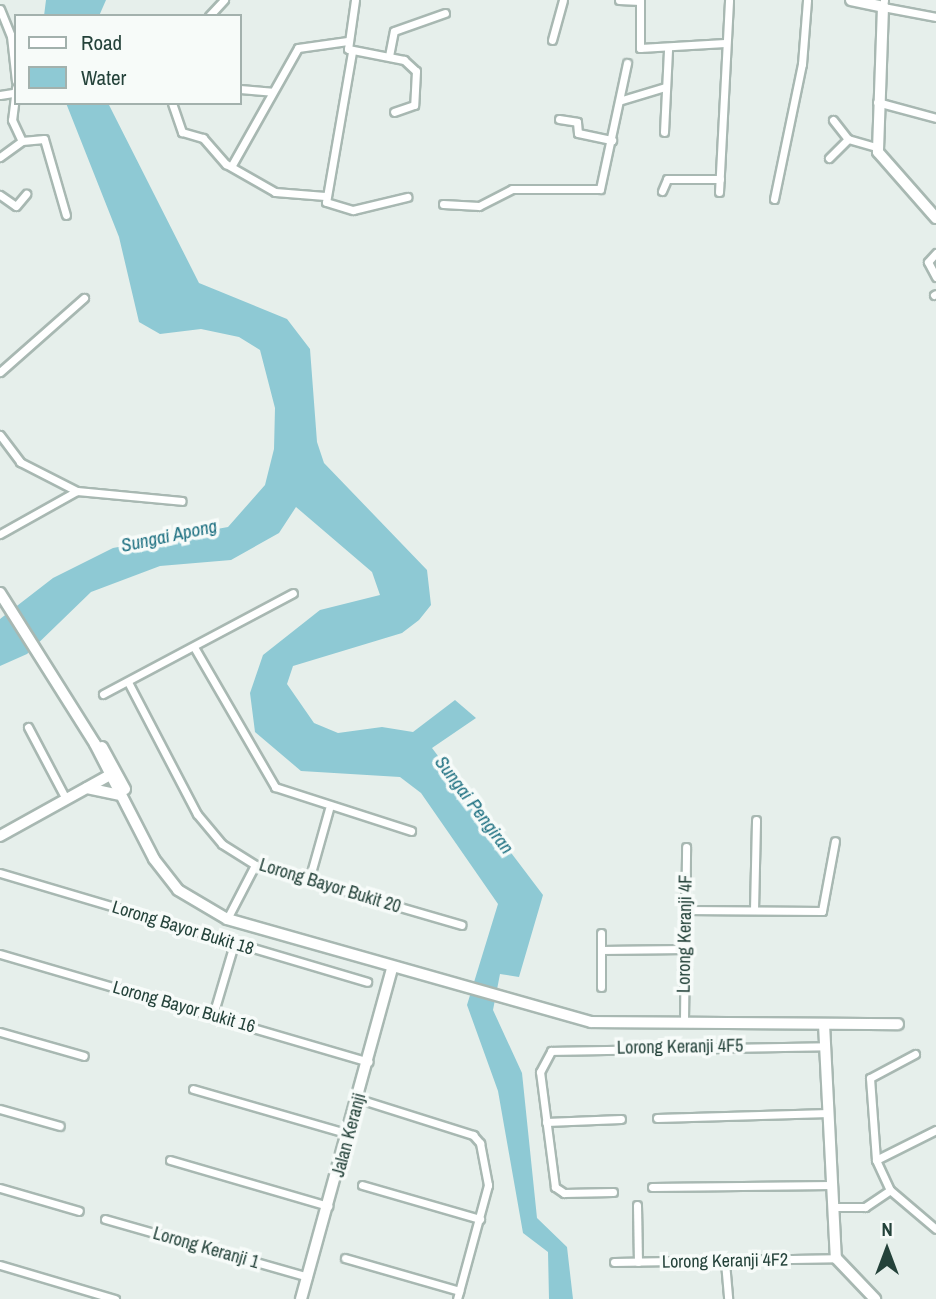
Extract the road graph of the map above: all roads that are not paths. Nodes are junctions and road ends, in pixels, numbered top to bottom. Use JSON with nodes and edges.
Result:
{"nodes":[{"id":1,"x":224,"y":0,"type":"edge"},
{"id":2,"x":355,"y":0,"type":"edge"},
{"id":3,"x":564,"y":0,"type":"edge"},
{"id":4,"x":620,"y":0,"type":"edge"},
{"id":5,"x":640,"y":0,"type":"edge"},
{"id":6,"x":729,"y":0,"type":"edge"},
{"id":7,"x":807,"y":0,"type":"edge"},
{"id":8,"x":851,"y":0,"type":"edge"},
{"id":9,"x":883,"y":3,"type":"edge"},
{"id":10,"x":0,"y":9,"type":"edge"},
{"id":11,"x":445,"y":13,"type":"dead end"},
{"id":12,"x":211,"y":14,"type":"edge"},
{"id":13,"x":936,"y":17,"type":"edge"},
{"id":14,"x":4,"y":29,"type":"edge"},
{"id":15,"x":552,"y":40,"type":"dead end"},
{"id":16,"x":348,"y":41,"type":"junction"},
{"id":17,"x":725,"y":43,"type":"junction"},
{"id":18,"x":668,"y":48,"type":"junction"},
{"id":19,"x":352,"y":52,"type":"junction"},
{"id":20,"x":389,"y":57,"type":"junction"},
{"id":21,"x":627,"y":63,"type":"dead end"},
{"id":22,"x":14,"y":72,"type":"edge"},
{"id":23,"x":665,"y":87,"type":"junction"},
{"id":24,"x":242,"y":89,"type":"edge"},
{"id":25,"x":14,"y":90,"type":"edge"},
{"id":26,"x":272,"y":92,"type":"junction"},
{"id":27,"x":0,"y":96,"type":"edge"},
{"id":28,"x":622,"y":100,"type":"junction"},
{"id":29,"x":876,"y":102,"type":"junction"},
{"id":30,"x":173,"y":105,"type":"edge"},
{"id":31,"x":394,"y":112,"type":"dead end"},
{"id":32,"x":936,"y":118,"type":"edge"},
{"id":33,"x":559,"y":119,"type":"dead end"},
{"id":34,"x":833,"y":120,"type":"dead end"},
{"id":35,"x":664,"y":132,"type":"dead end"},
{"id":36,"x":848,"y":139,"type":"junction"},
{"id":37,"x":612,"y":140,"type":"junction"},
{"id":38,"x":22,"y":141,"type":"junction"},
{"id":39,"x":876,"y":147,"type":"junction"},
{"id":40,"x":0,"y":157,"type":"edge"},
{"id":41,"x":829,"y":158,"type":"dead end"},
{"id":42,"x":232,"y":165,"type":"junction"},
{"id":43,"x":720,"y":179,"type":"junction"},
{"id":44,"x":662,"y":191,"type":"dead end"},
{"id":45,"x":719,"y":192,"type":"dead end"},
{"id":46,"x":26,"y":194,"type":"dead end"},
{"id":47,"x":0,"y":195,"type":"edge"},
{"id":48,"x":325,"y":196,"type":"junction"},
{"id":49,"x":407,"y":197,"type":"dead end"},
{"id":50,"x":774,"y":199,"type":"dead end"},
{"id":51,"x":443,"y":204,"type":"dead end"},
{"id":52,"x":66,"y":215,"type":"dead end"},
{"id":53,"x":936,"y":218,"type":"edge"},
{"id":54,"x":936,"y":253,"type":"edge"},
{"id":55,"x":936,"y":277,"type":"edge"},
{"id":56,"x":84,"y":298,"type":"dead end"},
{"id":57,"x":0,"y":372,"type":"edge"},
{"id":58,"x":0,"y":435,"type":"edge"},
{"id":59,"x":77,"y":491,"type":"junction"},
{"id":60,"x":182,"y":501,"type":"dead end"},
{"id":61,"x":0,"y":534,"type":"edge"},
{"id":62,"x":293,"y":593,"type":"dead end"},
{"id":63,"x":3,"y":598,"type":"edge"},
{"id":64,"x":194,"y":647,"type":"junction"},
{"id":65,"x":128,"y":682,"type":"junction"},
{"id":66,"x":103,"y":694,"type":"dead end"},
{"id":67,"x":28,"y":727,"type":"dead end"},
{"id":68,"x":97,"y":747,"type":"junction"},
{"id":69,"x":110,"y":775,"type":"junction"},
{"id":70,"x":86,"y":788,"type":"junction"},
{"id":71,"x":66,"y":799,"type":"junction"},
{"id":72,"x":124,"y":800,"type":"junction"},
{"id":73,"x":329,"y":809,"type":"junction"},
{"id":74,"x":756,"y":820,"type":"dead end"},
{"id":75,"x":411,"y":831,"type":"dead end"},
{"id":76,"x":0,"y":834,"type":"edge"},
{"id":77,"x":835,"y":841,"type":"dead end"},
{"id":78,"x":686,"y":847,"type":"dead end"},
{"id":79,"x":255,"y":865,"type":"junction"},
{"id":80,"x":0,"y":873,"type":"edge"},
{"id":81,"x":309,"y":880,"type":"junction"},
{"id":82,"x":685,"y":910,"type":"junction"},
{"id":83,"x":754,"y":910,"type":"junction"},
{"id":84,"x":227,"y":919,"type":"junction"},
{"id":85,"x":461,"y":925,"type":"dead end"},
{"id":86,"x":601,"y":933,"type":"dead end"},
{"id":87,"x":234,"y":944,"type":"junction"},
{"id":88,"x":685,"y":949,"type":"junction"},
{"id":89,"x":601,"y":950,"type":"junction"},
{"id":90,"x":0,"y":954,"type":"edge"},
{"id":91,"x":392,"y":969,"type":"junction"},
{"id":92,"x":367,"y":982,"type":"dead end"},
{"id":93,"x":601,"y":987,"type":"dead end"},
{"id":94,"x":213,"y":1015,"type":"junction"},
{"id":95,"x":684,"y":1020,"type":"junction"},
{"id":96,"x":824,"y":1024,"type":"junction"},
{"id":97,"x":898,"y":1024,"type":"dead end"},
{"id":98,"x":0,"y":1032,"type":"edge"},
{"id":99,"x":824,"y":1046,"type":"junction"},
{"id":100,"x":915,"y":1054,"type":"dead end"},
{"id":101,"x":85,"y":1056,"type":"dead end"},
{"id":102,"x":369,"y":1062,"type":"junction"},
{"id":103,"x":193,"y":1089,"type":"dead end"},
{"id":104,"x":359,"y":1099,"type":"junction"},
{"id":105,"x":0,"y":1108,"type":"edge"},
{"id":106,"x":829,"y":1112,"type":"junction"},
{"id":107,"x":656,"y":1118,"type":"dead end"},
{"id":108,"x":621,"y":1119,"type":"dead end"},
{"id":109,"x":546,"y":1122,"type":"junction"},
{"id":110,"x":60,"y":1126,"type":"dead end"},
{"id":111,"x":936,"y":1130,"type":"edge"},
{"id":112,"x":350,"y":1134,"type":"junction"},
{"id":113,"x":170,"y":1160,"type":"dead end"},
{"id":114,"x":876,"y":1160,"type":"junction"},
{"id":115,"x":362,"y":1185,"type":"dead end"},
{"id":116,"x":832,"y":1185,"type":"junction"},
{"id":117,"x":652,"y":1187,"type":"dead end"},
{"id":118,"x":888,"y":1187,"type":"junction"},
{"id":119,"x":0,"y":1188,"type":"edge"},
{"id":120,"x":613,"y":1192,"type":"dead end"},
{"id":121,"x":637,"y":1205,"type":"dead end"},
{"id":122,"x":329,"y":1206,"type":"junction"},
{"id":123,"x":833,"y":1207,"type":"junction"},
{"id":124,"x":79,"y":1211,"type":"dead end"},
{"id":125,"x":105,"y":1219,"type":"dead end"},
{"id":126,"x":480,"y":1219,"type":"junction"},
{"id":127,"x":932,"y":1220,"type":"edge"},
{"id":128,"x":936,"y":1229,"type":"edge"},
{"id":129,"x":345,"y":1258,"type":"dead end"},
{"id":130,"x":614,"y":1262,"type":"dead end"},
{"id":131,"x":638,"y":1262,"type":"junction"},
{"id":132,"x":724,"y":1262,"type":"junction"},
{"id":133,"x":839,"y":1263,"type":"junction"},
{"id":134,"x":0,"y":1265,"type":"edge"},
{"id":135,"x":307,"y":1276,"type":"junction"},
{"id":136,"x":458,"y":1295,"type":"edge"},
{"id":137,"x":116,"y":1299,"type":"edge"},
{"id":138,"x":301,"y":1299,"type":"edge"},
{"id":139,"x":728,"y":1299,"type":"edge"},
{"id":140,"x":875,"y":1299,"type":"edge"}],
"edges":[{"from":1,"to":12,"type":"street"},
{"from":2,"to":16,"type":"street"},
{"from":3,"to":15,"type":"street"},
{"from":4,"to":5,"type":"street"},
{"from":5,"to":18,"type":"street"},
{"from":6,"to":17,"type":"street"},
{"from":7,"to":50,"type":"street"},
{"from":8,"to":9,"type":"street"},
{"from":9,"to":13,"type":"street"},
{"from":9,"to":29,"type":"street"},
{"from":10,"to":14,"type":"street"},
{"from":11,"to":20,"type":"street"},
{"from":14,"to":22,"type":"street"},
{"from":16,"to":19,"type":"street"},
{"from":16,"to":26,"type":"street"},
{"from":17,"to":18,"type":"street"},
{"from":17,"to":43,"type":"street"},
{"from":18,"to":23,"type":"street"},
{"from":19,"to":20,"type":"street"},
{"from":19,"to":48,"type":"street"},
{"from":20,"to":31,"type":"street"},
{"from":21,"to":28,"type":"street"},
{"from":23,"to":28,"type":"street"},
{"from":23,"to":35,"type":"street"},
{"from":24,"to":26,"type":"street"},
{"from":25,"to":27,"type":"street"},
{"from":25,"to":38,"type":"street"},
{"from":26,"to":42,"type":"street"},
{"from":28,"to":37,"type":"street"},
{"from":29,"to":32,"type":"street"},
{"from":29,"to":39,"type":"street"},
{"from":30,"to":42,"type":"street"},
{"from":33,"to":37,"type":"street"},
{"from":34,"to":36,"type":"street"},
{"from":36,"to":39,"type":"street"},
{"from":36,"to":41,"type":"street"},
{"from":37,"to":51,"type":"street"},
{"from":38,"to":40,"type":"street"},
{"from":38,"to":52,"type":"street"},
{"from":39,"to":53,"type":"street"},
{"from":42,"to":48,"type":"street"},
{"from":43,"to":44,"type":"street"},
{"from":43,"to":45,"type":"street"},
{"from":46,"to":47,"type":"street"},
{"from":48,"to":49,"type":"street"},
{"from":54,"to":55,"type":"street"},
{"from":56,"to":57,"type":"street"},
{"from":58,"to":59,"type":"street"},
{"from":59,"to":60,"type":"street"},
{"from":59,"to":61,"type":"street"},
{"from":62,"to":64,"type":"street"},
{"from":63,"to":68,"type":"street"},
{"from":64,"to":65,"type":"street"},
{"from":64,"to":73,"type":"street"},
{"from":65,"to":66,"type":"street"},
{"from":65,"to":79,"type":"street","name":"Lorong Bayor Bukit 20"},
{"from":67,"to":71,"type":"street"},
{"from":68,"to":69,"type":"street"},
{"from":68,"to":70,"type":"street"},
{"from":68,"to":72,"type":"street"},
{"from":69,"to":70,"type":"street"},
{"from":69,"to":72,"type":"street"},
{"from":70,"to":71,"type":"street"},
{"from":70,"to":72,"type":"street"},
{"from":71,"to":76,"type":"street"},
{"from":72,"to":84,"type":"street"},
{"from":73,"to":75,"type":"street"},
{"from":73,"to":81,"type":"street"},
{"from":74,"to":83,"type":"street"},
{"from":77,"to":83,"type":"street"},
{"from":78,"to":82,"type":"street","name":"Lorong Keranji 4F"},
{"from":79,"to":81,"type":"street","name":"Lorong Bayor Bukit 20"},
{"from":79,"to":84,"type":"street"},
{"from":80,"to":87,"type":"street","name":"Lorong Bayor Bukit 18"},
{"from":81,"to":85,"type":"street","name":"Lorong Bayor Bukit 20"},
{"from":82,"to":83,"type":"street"},
{"from":82,"to":88,"type":"street","name":"Lorong Keranji 4F"},
{"from":84,"to":91,"type":"street"},
{"from":86,"to":89,"type":"street"},
{"from":87,"to":92,"type":"street","name":"Lorong Bayor Bukit 18"},
{"from":87,"to":94,"type":"street"},
{"from":88,"to":89,"type":"street"},
{"from":88,"to":95,"type":"street","name":"Lorong Keranji 4F"},
{"from":89,"to":93,"type":"street"},
{"from":90,"to":94,"type":"street","name":"Lorong Bayor Bukit 16"},
{"from":91,"to":95,"type":"street"},
{"from":91,"to":102,"type":"street","name":"Jalan Keranji"},
{"from":94,"to":102,"type":"street","name":"Lorong Bayor Bukit 16"},
{"from":95,"to":96,"type":"street"},
{"from":96,"to":97,"type":"street"},
{"from":96,"to":99,"type":"street"},
{"from":98,"to":101,"type":"street"},
{"from":99,"to":106,"type":"street"},
{"from":99,"to":109,"type":"street","name":"Lorong Keranji 4F5"},
{"from":100,"to":114,"type":"street"},
{"from":102,"to":104,"type":"street","name":"Jalan Keranji"},
{"from":103,"to":112,"type":"street"},
{"from":104,"to":112,"type":"street","name":"Jalan Keranji"},
{"from":104,"to":126,"type":"street"},
{"from":105,"to":110,"type":"street"},
{"from":106,"to":107,"type":"street"},
{"from":106,"to":116,"type":"street"},
{"from":108,"to":109,"type":"street"},
{"from":109,"to":120,"type":"street"},
{"from":111,"to":114,"type":"street"},
{"from":112,"to":122,"type":"street","name":"Jalan Keranji"},
{"from":113,"to":122,"type":"street"},
{"from":114,"to":118,"type":"street"},
{"from":115,"to":126,"type":"street"},
{"from":116,"to":117,"type":"street"},
{"from":116,"to":123,"type":"street"},
{"from":118,"to":123,"type":"street"},
{"from":118,"to":127,"type":"street"},
{"from":119,"to":124,"type":"street"},
{"from":121,"to":131,"type":"street"},
{"from":122,"to":135,"type":"street","name":"Jalan Keranji"},
{"from":123,"to":133,"type":"street"},
{"from":125,"to":135,"type":"street","name":"Lorong Keranji 1"},
{"from":126,"to":136,"type":"street"},
{"from":127,"to":128,"type":"street"},
{"from":129,"to":136,"type":"street"},
{"from":130,"to":131,"type":"street","name":"Lorong Keranji 4F2"},
{"from":131,"to":132,"type":"street","name":"Lorong Keranji 4F2"},
{"from":132,"to":133,"type":"street","name":"Lorong Keranji 4F2"},
{"from":132,"to":139,"type":"street"},
{"from":133,"to":140,"type":"street"},
{"from":134,"to":137,"type":"street"},
{"from":135,"to":138,"type":"street","name":"Jalan Keranji"}]}
